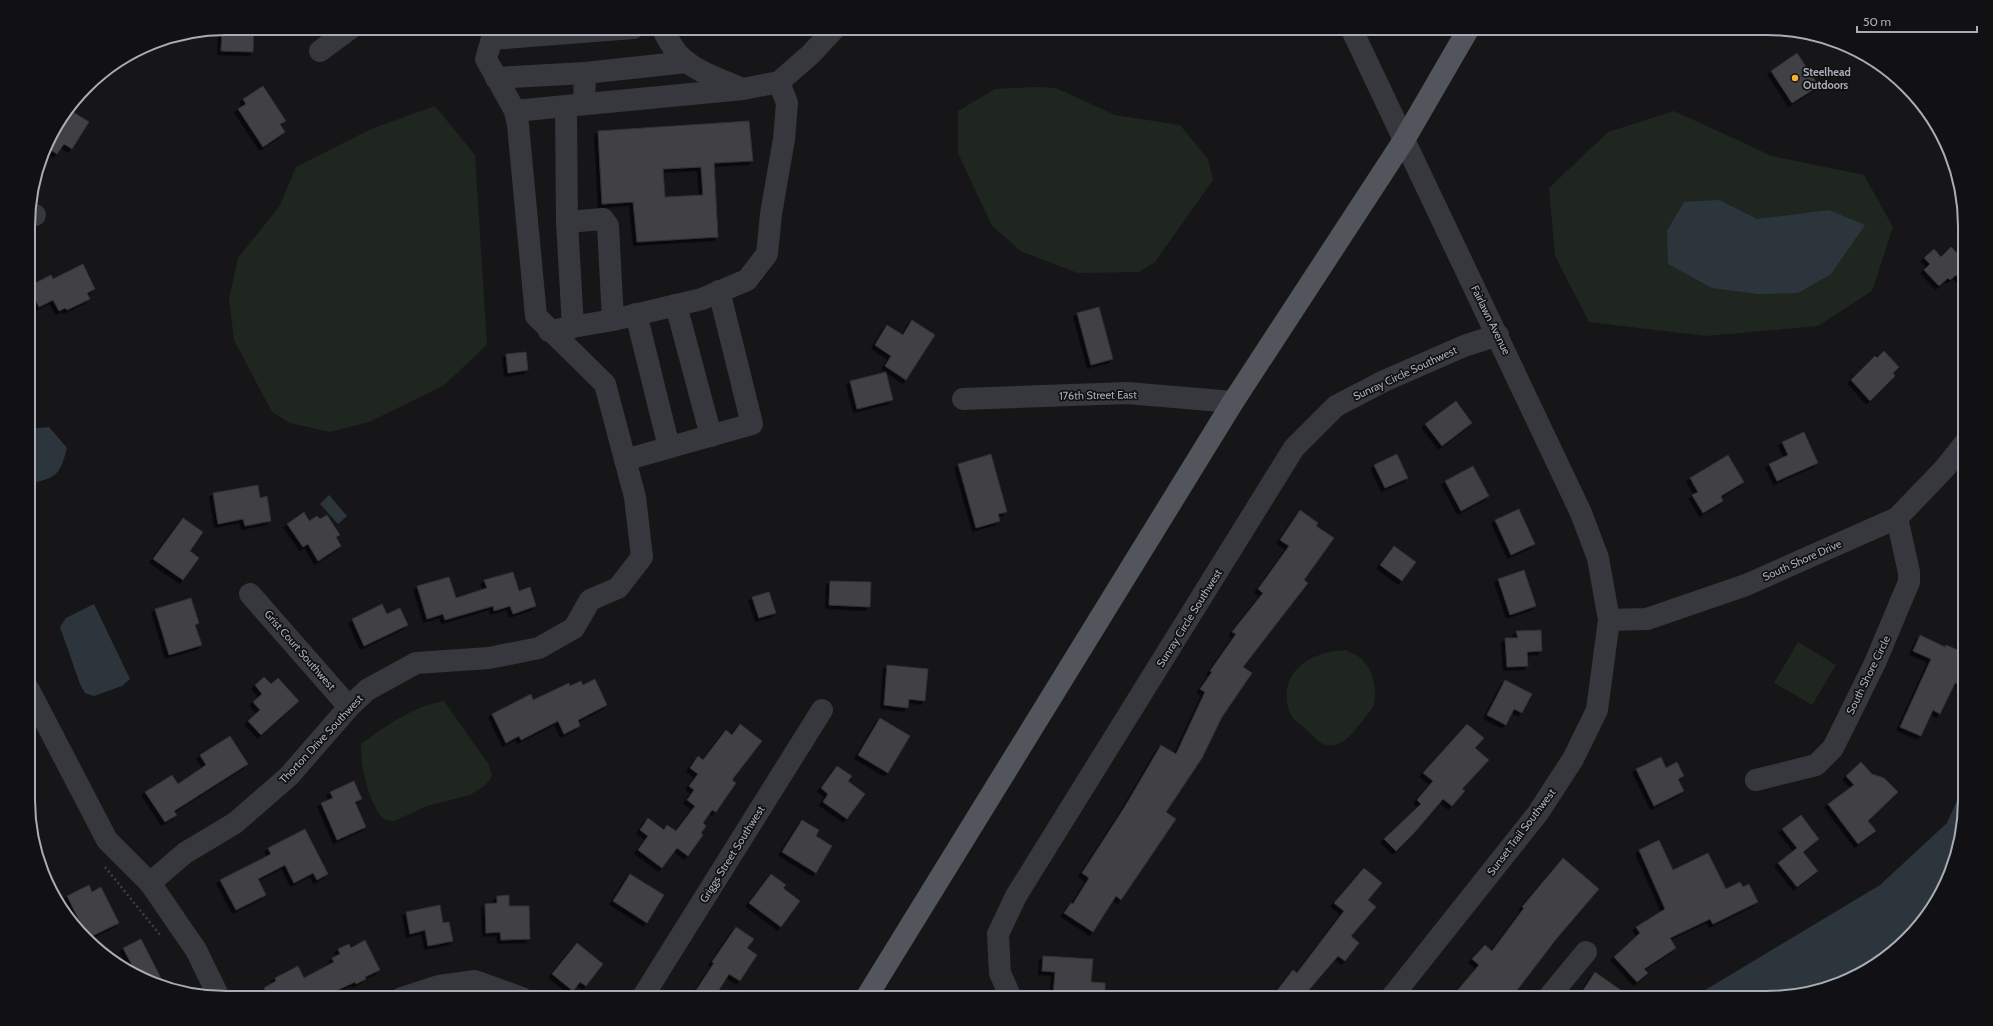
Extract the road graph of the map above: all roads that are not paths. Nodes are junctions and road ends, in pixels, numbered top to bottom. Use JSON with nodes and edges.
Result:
{"nodes":[{"id":1,"x":342,"y":35,"type":"edge"},
{"id":2,"x":492,"y":35,"type":"edge"},
{"id":3,"x":666,"y":35,"type":"edge"},
{"id":4,"x":829,"y":35,"type":"edge"},
{"id":5,"x":1354,"y":35,"type":"edge"},
{"id":6,"x":1465,"y":35,"type":"edge"},
{"id":7,"x":320,"y":51,"type":"dead end"},
{"id":8,"x":687,"y":62,"type":"junction"},
{"id":9,"x":585,"y":73,"type":"junction"},
{"id":10,"x":496,"y":78,"type":"junction"},
{"id":11,"x":779,"y":82,"type":"junction"},
{"id":12,"x":743,"y":89,"type":"junction"},
{"id":13,"x":575,"y":105,"type":"junction"},
{"id":14,"x":515,"y":111,"type":"junction"},
{"id":15,"x":1404,"y":140,"type":"junction"},
{"id":16,"x":567,"y":222,"type":"junction"},
{"id":17,"x":719,"y":291,"type":"junction"},
{"id":18,"x":676,"y":305,"type":"junction"},
{"id":19,"x":636,"y":314,"type":"junction"},
{"id":20,"x":613,"y":320,"type":"junction"},
{"id":21,"x":573,"y":327,"type":"junction"},
{"id":22,"x":549,"y":331,"type":"junction"},
{"id":23,"x":1498,"y":335,"type":"junction"},
{"id":24,"x":963,"y":399,"type":"dead end"},
{"id":25,"x":1233,"y":402,"type":"junction"},
{"id":26,"x":711,"y":436,"type":"junction"},
{"id":27,"x":668,"y":447,"type":"junction"},
{"id":28,"x":1958,"y":452,"type":"edge"},
{"id":29,"x":625,"y":460,"type":"junction"},
{"id":30,"x":1897,"y":518,"type":"junction"},
{"id":31,"x":250,"y":594,"type":"dead end"},
{"id":32,"x":1609,"y":620,"type":"junction"},
{"id":33,"x":349,"y":707,"type":"junction"},
{"id":34,"x":822,"y":710,"type":"dead end"},
{"id":35,"x":35,"y":714,"type":"edge"},
{"id":36,"x":38,"y":726,"type":"edge"},
{"id":37,"x":1756,"y":780,"type":"dead end"},
{"id":38,"x":150,"y":883,"type":"junction"},
{"id":39,"x":1586,"y":952,"type":"dead end"},
{"id":40,"x":216,"y":991,"type":"edge"},
{"id":41,"x":424,"y":991,"type":"edge"},
{"id":42,"x":503,"y":991,"type":"edge"},
{"id":43,"x":646,"y":991,"type":"edge"},
{"id":44,"x":870,"y":991,"type":"edge"},
{"id":45,"x":1008,"y":991,"type":"edge"},
{"id":46,"x":1397,"y":991,"type":"edge"},
{"id":47,"x":1554,"y":991,"type":"edge"}],
"edges":[{"from":1,"to":7,"type":"street"},
{"from":2,"to":10,"type":"street"},
{"from":3,"to":8,"type":"street"},
{"from":4,"to":11,"type":"street"},
{"from":5,"to":15,"type":"street","name":"Fairlawn Avenue"},
{"from":6,"to":15,"type":"main road"},
{"from":8,"to":9,"type":"street"},
{"from":8,"to":12,"type":"street"},
{"from":9,"to":10,"type":"street"},
{"from":9,"to":13,"type":"street"},
{"from":10,"to":14,"type":"street"},
{"from":11,"to":12,"type":"street"},
{"from":11,"to":17,"type":"street"},
{"from":12,"to":13,"type":"street"},
{"from":13,"to":14,"type":"street"},
{"from":13,"to":16,"type":"street"},
{"from":14,"to":22,"type":"street"},
{"from":15,"to":23,"type":"street","name":"Fairlawn Avenue"},
{"from":15,"to":25,"type":"main road"},
{"from":16,"to":20,"type":"street"},
{"from":16,"to":21,"type":"street"},
{"from":17,"to":18,"type":"street"},
{"from":17,"to":26,"type":"street"},
{"from":18,"to":19,"type":"street"},
{"from":18,"to":26,"type":"street"},
{"from":19,"to":20,"type":"street"},
{"from":19,"to":27,"type":"street"},
{"from":20,"to":21,"type":"street"},
{"from":21,"to":22,"type":"street"},
{"from":22,"to":29,"type":"street"},
{"from":23,"to":32,"type":"street","name":"Fairlawn Avenue"},
{"from":23,"to":45,"type":"street","name":"Sunray Circle Southwest"},
{"from":24,"to":25,"type":"street","name":"176th Street East"},
{"from":25,"to":44,"type":"main road"},
{"from":26,"to":27,"type":"street"},
{"from":27,"to":29,"type":"street"},
{"from":28,"to":30,"type":"street","name":"South Shore Drive"},
{"from":29,"to":33,"type":"street","name":"Thorton Drive Southwest"},
{"from":30,"to":32,"type":"street","name":"South Shore Drive"},
{"from":30,"to":37,"type":"street","name":"South Shore Circle"},
{"from":31,"to":33,"type":"street","name":"Grist Court Southwest"},
{"from":32,"to":46,"type":"street","name":"Sunset Trail Southwest"},
{"from":33,"to":38,"type":"street","name":"Thorton Drive Southwest"},
{"from":34,"to":43,"type":"street","name":"Griggs Street Southwest"},
{"from":35,"to":36,"type":"street"},
{"from":36,"to":38,"type":"street"},
{"from":38,"to":40,"type":"street"},
{"from":39,"to":47,"type":"street"},
{"from":41,"to":42,"type":"street"}]}
